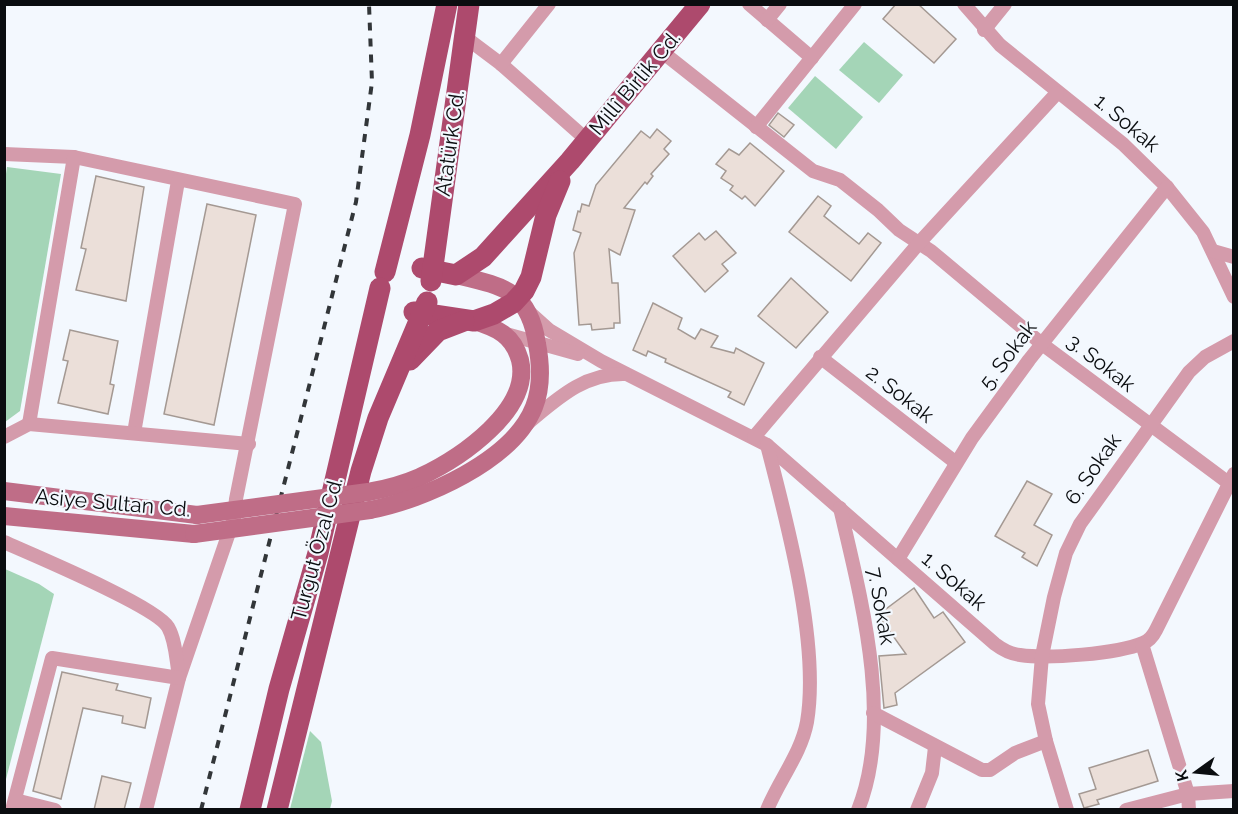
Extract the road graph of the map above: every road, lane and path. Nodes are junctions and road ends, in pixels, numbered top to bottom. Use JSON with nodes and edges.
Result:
{"nodes":[{"id":1,"x":447,"y":4,"type":"edge"},
{"id":2,"x":470,"y":4,"type":"edge"},
{"id":3,"x":549,"y":4,"type":"edge"},
{"id":4,"x":700,"y":4,"type":"edge"},
{"id":5,"x":749,"y":4,"type":"edge"},
{"id":6,"x":780,"y":4,"type":"edge"},
{"id":7,"x":855,"y":4,"type":"edge"},
{"id":8,"x":1005,"y":4,"type":"edge"},
{"id":9,"x":966,"y":5,"type":"edge"},
{"id":10,"x":767,"y":20,"type":"junction"},
{"id":11,"x":984,"y":30,"type":"junction"},
{"id":12,"x":465,"y":37,"type":"junction"},
{"id":13,"x":661,"y":51,"type":"junction"},
{"id":14,"x":812,"y":58,"type":"junction"},
{"id":15,"x":501,"y":64,"type":"junction"},
{"id":16,"x":1057,"y":93,"type":"junction"},
{"id":17,"x":756,"y":127,"type":"junction"},
{"id":18,"x":588,"y":140,"type":"junction"},
{"id":19,"x":4,"y":154,"type":"edge"},
{"id":20,"x":74,"y":157,"type":"junction"},
{"id":21,"x":570,"y":161,"type":"junction"},
{"id":22,"x":178,"y":181,"type":"junction"},
{"id":23,"x":1167,"y":187,"type":"junction"},
{"id":24,"x":919,"y":243,"type":"junction"},
{"id":25,"x":1213,"y":251,"type":"junction"},
{"id":26,"x":1233,"y":256,"type":"edge"},
{"id":27,"x":456,"y":275,"type":"junction"},
{"id":28,"x":383,"y":280,"type":"junction"},
{"id":29,"x":425,"y":291,"type":"junction"},
{"id":30,"x":1233,"y":297,"type":"edge"},
{"id":31,"x":524,"y":304,"type":"junction"},
{"id":32,"x":470,"y":321,"type":"junction"},
{"id":33,"x":533,"y":340,"type":"junction"},
{"id":34,"x":1233,"y":341,"type":"edge"},
{"id":35,"x":1042,"y":344,"type":"junction"},
{"id":36,"x":820,"y":357,"type":"junction"},
{"id":37,"x":398,"y":374,"type":"junction"},
{"id":38,"x":627,"y":374,"type":"junction"},
{"id":39,"x":29,"y":424,"type":"junction"},
{"id":40,"x":1149,"y":427,"type":"junction"},
{"id":41,"x":521,"y":428,"type":"junction"},
{"id":42,"x":134,"y":434,"type":"junction"},
{"id":43,"x":4,"y":437,"type":"edge"},
{"id":44,"x":754,"y":437,"type":"junction"},
{"id":45,"x":249,"y":444,"type":"junction"},
{"id":46,"x":767,"y":445,"type":"junction"},
{"id":47,"x":955,"y":462,"type":"junction"},
{"id":48,"x":1232,"y":482,"type":"edge"},
{"id":49,"x":4,"y":491,"type":"edge"},
{"id":50,"x":369,"y":501,"type":"junction"},
{"id":51,"x":840,"y":508,"type":"junction"},
{"id":52,"x":4,"y":516,"type":"edge"},
{"id":53,"x":4,"y":542,"type":"edge"},
{"id":54,"x":898,"y":559,"type":"junction"},
{"id":55,"x":1142,"y":644,"type":"junction"},
{"id":56,"x":1042,"y":656,"type":"junction"},
{"id":57,"x":179,"y":678,"type":"junction"},
{"id":58,"x":873,"y":713,"type":"junction"},
{"id":59,"x":1046,"y":741,"type":"junction"},
{"id":60,"x":935,"y":747,"type":"junction"},
{"id":61,"x":1233,"y":791,"type":"edge"},
{"id":62,"x":1188,"y":794,"type":"junction"},
{"id":63,"x":14,"y":805,"type":"edge"},
{"id":64,"x":55,"y":810,"type":"edge"},
{"id":65,"x":146,"y":810,"type":"edge"},
{"id":66,"x":249,"y":810,"type":"edge"},
{"id":67,"x":277,"y":810,"type":"edge"},
{"id":68,"x":767,"y":810,"type":"edge"},
{"id":69,"x":858,"y":810,"type":"edge"},
{"id":70,"x":917,"y":810,"type":"edge"},
{"id":71,"x":1067,"y":810,"type":"edge"},
{"id":72,"x":1126,"y":810,"type":"edge"},
{"id":73,"x":1189,"y":810,"type":"edge"}],
"edges":[{"from":1,"to":28,"type":"main road","name":"Atatürk Cd."},
{"from":2,"to":12,"type":"main road","name":"Atatürk Cd."},
{"from":3,"to":15,"type":"street"},
{"from":4,"to":13,"type":"main road","name":"Millî Birlik Cd."},
{"from":5,"to":10,"type":"street"},
{"from":6,"to":10,"type":"street"},
{"from":7,"to":14,"type":"street"},
{"from":8,"to":11,"type":"street"},
{"from":9,"to":11,"type":"street","name":"1. Sokak"},
{"from":10,"to":14,"type":"street"},
{"from":11,"to":16,"type":"street","name":"1. Sokak"},
{"from":12,"to":15,"type":"street"},
{"from":12,"to":29,"type":"main road","name":"Atatürk Cd."},
{"from":13,"to":17,"type":"street","name":"3. Sokak"},
{"from":13,"to":18,"type":"main road","name":"Millî Birlik Cd."},
{"from":14,"to":17,"type":"street"},
{"from":15,"to":18,"type":"street"},
{"from":16,"to":23,"type":"street","name":"1. Sokak"},
{"from":16,"to":24,"type":"street"},
{"from":17,"to":24,"type":"street","name":"3. Sokak"},
{"from":18,"to":21,"type":"main road","name":"Millî Birlik Cd."},
{"from":19,"to":20,"type":"street"},
{"from":20,"to":22,"type":"street"},
{"from":20,"to":39,"type":"street"},
{"from":21,"to":27,"type":"main road","name":"Millî Birlik Cd."},
{"from":21,"to":31,"type":"main road","name":"Millî Birlik Cd."},
{"from":22,"to":42,"type":"street"},
{"from":22,"to":45,"type":"street"},
{"from":23,"to":25,"type":"street","name":"1. Sokak"},
{"from":23,"to":35,"type":"street","name":"5. Sokak"},
{"from":24,"to":35,"type":"street","name":"3. Sokak"},
{"from":24,"to":36,"type":"street"},
{"from":25,"to":26,"type":"street"},
{"from":25,"to":30,"type":"street","name":"1. Sokak"},
{"from":27,"to":29,"type":"main road"},
{"from":27,"to":31,"type":"main road"},
{"from":28,"to":29,"type":"main road"},
{"from":28,"to":29,"type":"main road"},
{"from":28,"to":66,"type":"main road","name":"Turgut Özal Cd."},
{"from":29,"to":32,"type":"main road"},
{"from":29,"to":37,"type":"main road","name":"Turgut Özal Cd."},
{"from":31,"to":32,"type":"main road"},
{"from":31,"to":33,"type":"main road","name":"Asiye Sultan Cd."},
{"from":32,"to":33,"type":"main road","name":"Asiye Sultan Cd."},
{"from":32,"to":37,"type":"main road"},
{"from":33,"to":38,"type":"street","name":"1. Sokak"},
{"from":33,"to":41,"type":"main road","name":"Asiye Sultan Cd."},
{"from":33,"to":50,"type":"main road","name":"Asiye Sultan Cd."},
{"from":34,"to":40,"type":"street","name":"6. Sokak"},
{"from":35,"to":40,"type":"street","name":"3. Sokak"},
{"from":35,"to":47,"type":"street","name":"5. Sokak"},
{"from":36,"to":44,"type":"street"},
{"from":36,"to":47,"type":"street","name":"2. Sokak"},
{"from":37,"to":67,"type":"main road","name":"Turgut Özal Cd."},
{"from":38,"to":41,"type":"street"},
{"from":38,"to":44,"type":"street","name":"1. Sokak"},
{"from":39,"to":42,"type":"street"},
{"from":39,"to":43,"type":"street"},
{"from":40,"to":48,"type":"street","name":"3. Sokak"},
{"from":40,"to":56,"type":"street","name":"6. Sokak"},
{"from":41,"to":50,"type":"main road","name":"Asiye Sultan Cd."},
{"from":42,"to":45,"type":"street"},
{"from":44,"to":46,"type":"street","name":"1. Sokak"},
{"from":45,"to":57,"type":"street"},
{"from":46,"to":51,"type":"street","name":"1. Sokak"},
{"from":46,"to":68,"type":"street"},
{"from":47,"to":54,"type":"street","name":"5. Sokak"},
{"from":48,"to":55,"type":"street"},
{"from":49,"to":50,"type":"main road","name":"Asiye Sultan Cd.","bridge":true},
{"from":50,"to":52,"type":"main road","name":"Asiye Sultan Cd.","bridge":true},
{"from":51,"to":54,"type":"street","name":"1. Sokak"},
{"from":51,"to":58,"type":"street","name":"7. Sokak"},
{"from":53,"to":57,"type":"street"},
{"from":54,"to":56,"type":"street","name":"1. Sokak"},
{"from":55,"to":56,"type":"street","name":"1. Sokak"},
{"from":55,"to":62,"type":"street"},
{"from":56,"to":59,"type":"street","name":"6. Sokak"},
{"from":57,"to":63,"type":"street"},
{"from":57,"to":65,"type":"street"},
{"from":58,"to":60,"type":"street"},
{"from":58,"to":69,"type":"street","name":"7. Sokak"},
{"from":59,"to":60,"type":"street"},
{"from":59,"to":71,"type":"street","name":"6. Sokak"},
{"from":60,"to":70,"type":"street"},
{"from":61,"to":62,"type":"street"},
{"from":62,"to":72,"type":"street"},
{"from":62,"to":73,"type":"street"},
{"from":63,"to":64,"type":"street"}]}
